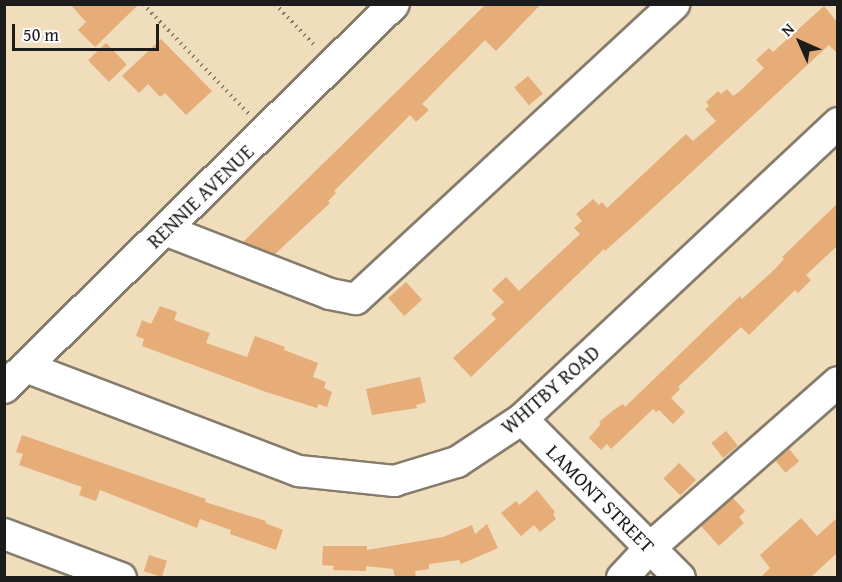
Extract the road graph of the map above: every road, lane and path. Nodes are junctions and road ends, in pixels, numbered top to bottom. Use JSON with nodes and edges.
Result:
{"nodes":[{"id":1,"x":143,"y":4,"type":"edge"},
{"id":2,"x":274,"y":4,"type":"edge"},
{"id":3,"x":394,"y":4,"type":"edge"},
{"id":4,"x":675,"y":4,"type":"edge"},
{"id":5,"x":323,"y":54,"type":"dead end"},
{"id":6,"x":255,"y":120,"type":"dead end"},
{"id":7,"x":837,"y":123,"type":"edge"},
{"id":8,"x":165,"y":230,"type":"junction"},
{"id":9,"x":26,"y":367,"type":"junction"},
{"id":10,"x":837,"y":382,"type":"edge"},
{"id":11,"x":4,"y":388,"type":"edge"},
{"id":12,"x":522,"y":419,"type":"junction"},
{"id":13,"x":4,"y":534,"type":"edge"},
{"id":14,"x":651,"y":547,"type":"junction"},
{"id":15,"x":122,"y":578,"type":"edge"},
{"id":16,"x":622,"y":578,"type":"edge"},
{"id":17,"x":680,"y":578,"type":"edge"}],
"edges":[{"from":1,"to":6,"type":"path"},
{"from":2,"to":5,"type":"path"},
{"from":3,"to":8,"type":"street","name":"RENNIE AVENUE"},
{"from":4,"to":8,"type":"street"},
{"from":7,"to":12,"type":"street","name":"WHITBY ROAD"},
{"from":8,"to":9,"type":"street","name":"RENNIE AVENUE"},
{"from":9,"to":11,"type":"street","name":"RENNIE AVENUE"},
{"from":9,"to":12,"type":"street","name":"WHITBY ROAD"},
{"from":10,"to":14,"type":"street"},
{"from":12,"to":14,"type":"street","name":"LAMONT STREET"},
{"from":13,"to":15,"type":"street"},
{"from":14,"to":16,"type":"street"},
{"from":14,"to":17,"type":"street","name":"LAMONT STREET"}]}
